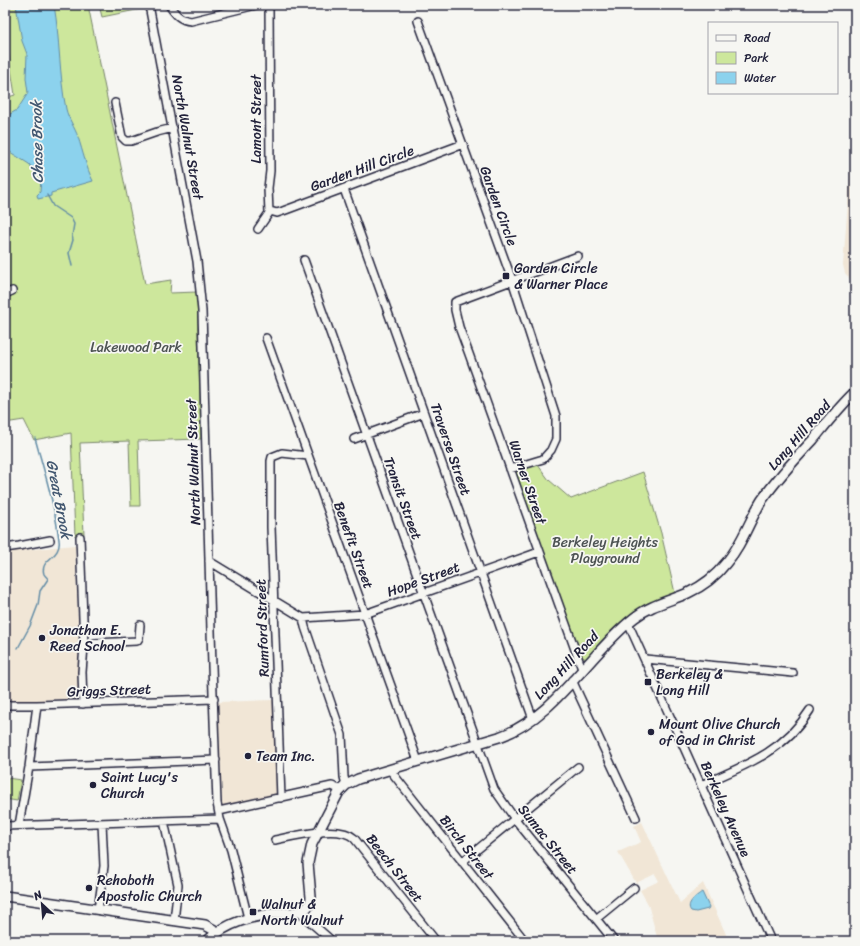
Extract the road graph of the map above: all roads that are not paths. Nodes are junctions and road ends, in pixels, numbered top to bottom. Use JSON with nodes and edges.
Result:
{"nodes":[{"id":1,"x":149,"y":5,"type":"edge"},
{"id":2,"x":169,"y":5,"type":"edge"},
{"id":3,"x":256,"y":5,"type":"edge"},
{"id":4,"x":269,"y":5,"type":"edge"},
{"id":5,"x":418,"y":21,"type":"dead end"},
{"id":6,"x":115,"y":104,"type":"dead end"},
{"id":7,"x":173,"y":128,"type":"junction"},
{"id":8,"x":463,"y":144,"type":"junction"},
{"id":9,"x":344,"y":189,"type":"junction"},
{"id":10,"x":270,"y":211,"type":"junction"},
{"id":11,"x":258,"y":229,"type":"dead end"},
{"id":12,"x":578,"y":256,"type":"dead end"},
{"id":13,"x":304,"y":260,"type":"dead end"},
{"id":14,"x":512,"y":280,"type":"junction"},
{"id":15,"x":266,"y":338,"type":"dead end"},
{"id":16,"x":855,"y":392,"type":"edge"},
{"id":17,"x":424,"y":413,"type":"junction"},
{"id":18,"x":367,"y":434,"type":"junction"},
{"id":19,"x":354,"y":439,"type":"dead end"},
{"id":20,"x":308,"y":456,"type":"junction"},
{"id":21,"x":510,"y":469,"type":"junction"},
{"id":22,"x":80,"y":537,"type":"dead end"},
{"id":23,"x":50,"y":540,"type":"dead end"},
{"id":24,"x":5,"y":548,"type":"edge"},
{"id":25,"x":539,"y":552,"type":"junction"},
{"id":26,"x":209,"y":561,"type":"junction"},
{"id":27,"x":480,"y":572,"type":"junction"},
{"id":28,"x":423,"y":593,"type":"junction"},
{"id":29,"x":275,"y":600,"type":"junction"},
{"id":30,"x":365,"y":614,"type":"junction"},
{"id":31,"x":303,"y":618,"type":"junction"},
{"id":32,"x":628,"y":623,"type":"junction"},
{"id":33,"x":140,"y":625,"type":"dead end"},
{"id":34,"x":84,"y":646,"type":"junction"},
{"id":35,"x":645,"y":659,"type":"junction"},
{"id":36,"x":582,"y":669,"type":"junction"},
{"id":37,"x":793,"y":673,"type":"dead end"},
{"id":38,"x":572,"y":680,"type":"junction"},
{"id":39,"x":214,"y":699,"type":"junction"},
{"id":40,"x":83,"y":704,"type":"junction"},
{"id":41,"x":5,"y":705,"type":"edge"},
{"id":42,"x":37,"y":705,"type":"junction"},
{"id":43,"x":810,"y":710,"type":"dead end"},
{"id":44,"x":533,"y":719,"type":"junction"},
{"id":45,"x":477,"y":744,"type":"junction"},
{"id":46,"x":216,"y":760,"type":"junction"},
{"id":47,"x":418,"y":761,"type":"junction"},
{"id":48,"x":29,"y":766,"type":"junction"},
{"id":49,"x":578,"y":767,"type":"dead end"},
{"id":50,"x":390,"y":770,"type":"junction"},
{"id":51,"x":701,"y":785,"type":"junction"},
{"id":52,"x":344,"y":788,"type":"junction"},
{"id":53,"x":281,"y":798,"type":"junction"},
{"id":54,"x":219,"y":815,"type":"junction"},
{"id":55,"x":636,"y":818,"type":"dead end"},
{"id":56,"x":515,"y":819,"type":"junction"},
{"id":57,"x":164,"y":821,"type":"junction"},
{"id":58,"x":102,"y":823,"type":"junction"},
{"id":59,"x":19,"y":825,"type":"junction"},
{"id":60,"x":5,"y":826,"type":"edge"},
{"id":61,"x":317,"y":832,"type":"junction"},
{"id":62,"x":275,"y":840,"type":"dead end"},
{"id":63,"x":462,"y":862,"type":"junction"},
{"id":64,"x":634,"y":888,"type":"dead end"},
{"id":65,"x":5,"y":896,"type":"edge"},
{"id":66,"x":98,"y":910,"type":"junction"},
{"id":67,"x":299,"y":912,"type":"junction"},
{"id":68,"x":248,"y":918,"type":"junction"},
{"id":69,"x":596,"y":919,"type":"junction"},
{"id":70,"x":174,"y":921,"type":"junction"},
{"id":71,"x":218,"y":932,"type":"junction"},
{"id":72,"x":207,"y":941,"type":"edge"},
{"id":73,"x":332,"y":941,"type":"edge"},
{"id":74,"x":436,"y":941,"type":"edge"},
{"id":75,"x":525,"y":941,"type":"edge"},
{"id":76,"x":614,"y":941,"type":"edge"},
{"id":77,"x":771,"y":941,"type":"edge"}],
"edges":[{"from":1,"to":7,"type":"street","name":"North Walnut Street"},
{"from":2,"to":3,"type":"street"},
{"from":4,"to":10,"type":"street","name":"Lamont Street"},
{"from":5,"to":8,"type":"street","name":"Garden Circle"},
{"from":6,"to":7,"type":"street"},
{"from":7,"to":26,"type":"street","name":"North Walnut Street"},
{"from":8,"to":9,"type":"street","name":"Garden Hill Circle"},
{"from":8,"to":14,"type":"street","name":"Garden Circle"},
{"from":9,"to":10,"type":"street","name":"Garden Hill Circle"},
{"from":9,"to":17,"type":"street","name":"Traverse Street"},
{"from":10,"to":11,"type":"street"},
{"from":12,"to":14,"type":"street"},
{"from":13,"to":18,"type":"street","name":"Transit Street"},
{"from":14,"to":21,"type":"street","name":"Garden Circle"},
{"from":14,"to":21,"type":"street","name":"Warner Street"},
{"from":15,"to":20,"type":"street","name":"Benefit Street"},
{"from":16,"to":32,"type":"main road","name":"Long Hill Road"},
{"from":17,"to":18,"type":"street"},
{"from":17,"to":27,"type":"street","name":"Traverse Street"},
{"from":18,"to":19,"type":"street"},
{"from":18,"to":28,"type":"street","name":"Transit Street"},
{"from":20,"to":29,"type":"street","name":"Rumford Street"},
{"from":20,"to":30,"type":"street","name":"Benefit Street"},
{"from":21,"to":25,"type":"street","name":"Warner Street"},
{"from":22,"to":34,"type":"street"},
{"from":23,"to":24,"type":"street"},
{"from":25,"to":27,"type":"street","name":"Hope Street"},
{"from":25,"to":36,"type":"street","name":"Warner Street"},
{"from":26,"to":29,"type":"street"},
{"from":26,"to":39,"type":"street","name":"North Walnut Street"},
{"from":27,"to":28,"type":"street","name":"Hope Street"},
{"from":27,"to":44,"type":"street","name":"Traverse Street"},
{"from":28,"to":30,"type":"street","name":"Hope Street"},
{"from":28,"to":45,"type":"street","name":"Transit Street"},
{"from":29,"to":31,"type":"street"},
{"from":29,"to":53,"type":"street","name":"Rumford Street"},
{"from":30,"to":31,"type":"street","name":"Hope Street"},
{"from":30,"to":47,"type":"street","name":"Benefit Street"},
{"from":31,"to":52,"type":"street"},
{"from":32,"to":35,"type":"street","name":"Berkeley Avenue"},
{"from":32,"to":36,"type":"main road","name":"Long Hill Road"},
{"from":33,"to":34,"type":"street"},
{"from":34,"to":40,"type":"street"},
{"from":35,"to":37,"type":"street"},
{"from":35,"to":51,"type":"street","name":"Berkeley Avenue"},
{"from":36,"to":38,"type":"main road","name":"Long Hill Road"},
{"from":38,"to":44,"type":"main road","name":"Long Hill Road"},
{"from":38,"to":55,"type":"street"},
{"from":39,"to":40,"type":"street","name":"Griggs Street"},
{"from":39,"to":46,"type":"street","name":"North Walnut Street"},
{"from":40,"to":42,"type":"street","name":"Griggs Street"},
{"from":41,"to":42,"type":"street","name":"Griggs Street"},
{"from":42,"to":48,"type":"street"},
{"from":43,"to":51,"type":"street"},
{"from":44,"to":45,"type":"main road","name":"Long Hill Road"},
{"from":45,"to":47,"type":"main road","name":"Long Hill Road"},
{"from":45,"to":56,"type":"street","name":"Sumac Street"},
{"from":46,"to":48,"type":"street"},
{"from":46,"to":54,"type":"street","name":"North Walnut Street"},
{"from":47,"to":50,"type":"main road","name":"Long Hill Road"},
{"from":48,"to":59,"type":"street"},
{"from":49,"to":56,"type":"street"},
{"from":50,"to":52,"type":"main road","name":"Long Hill Road"},
{"from":50,"to":63,"type":"street","name":"Birch Street"},
{"from":51,"to":77,"type":"street","name":"Berkeley Avenue"},
{"from":52,"to":53,"type":"street"},
{"from":52,"to":61,"type":"main road"},
{"from":53,"to":54,"type":"street"},
{"from":54,"to":57,"type":"street"},
{"from":54,"to":68,"type":"street","name":"North Walnut Street"},
{"from":56,"to":63,"type":"street"},
{"from":56,"to":69,"type":"street","name":"Sumac Street"},
{"from":57,"to":58,"type":"street"},
{"from":57,"to":70,"type":"street"},
{"from":58,"to":59,"type":"street"},
{"from":58,"to":66,"type":"street"},
{"from":59,"to":60,"type":"street"},
{"from":61,"to":62,"type":"street","name":"Beech Street"},
{"from":61,"to":67,"type":"main road"},
{"from":61,"to":74,"type":"street","name":"Beech Street"},
{"from":63,"to":75,"type":"street","name":"Birch Street"},
{"from":64,"to":69,"type":"street"},
{"from":65,"to":66,"type":"main road"},
{"from":66,"to":70,"type":"main road"},
{"from":67,"to":68,"type":"main road"},
{"from":67,"to":73,"type":"street"},
{"from":68,"to":71,"type":"main road"},
{"from":69,"to":76,"type":"street","name":"Sumac Street"},
{"from":70,"to":71,"type":"main road"},
{"from":71,"to":72,"type":"main road"}]}
